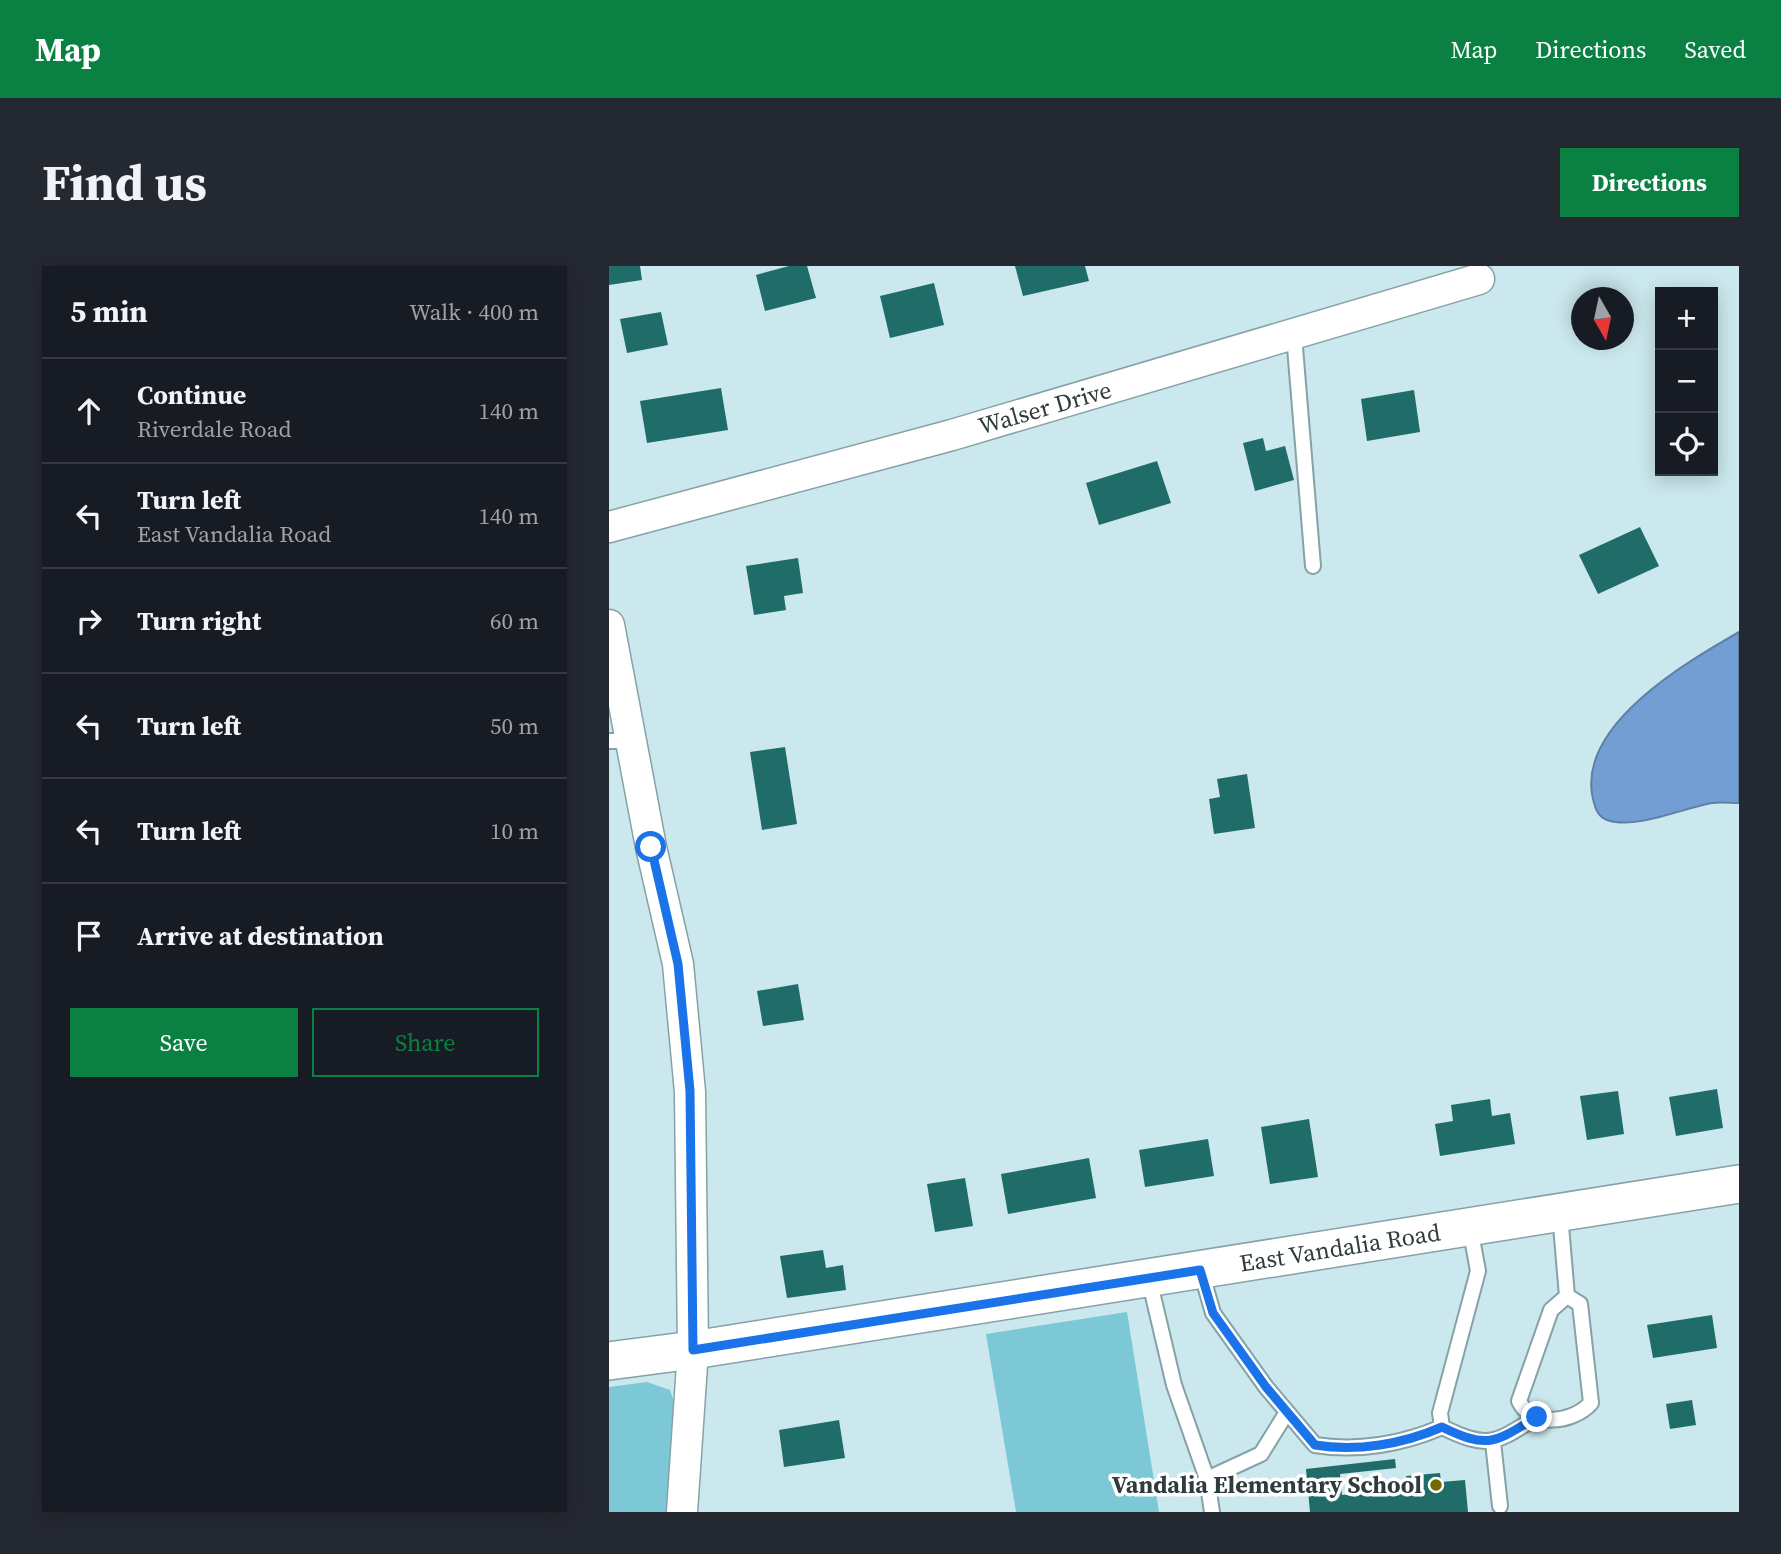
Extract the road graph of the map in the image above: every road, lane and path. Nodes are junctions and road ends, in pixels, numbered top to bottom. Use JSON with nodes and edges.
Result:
{"nodes":[{"id":1,"x":1479,"y":279,"type":"dead end"},
{"id":2,"x":1294,"y":335,"type":"junction"},
{"id":3,"x":609,"y":527,"type":"edge"},
{"id":4,"x":1313,"y":566,"type":"dead end"},
{"id":5,"x":609,"y":625,"type":"edge"},
{"id":6,"x":620,"y":741,"type":"edge"},
{"id":7,"x":1739,"y":1184,"type":"edge"},
{"id":8,"x":1560,"y":1213,"type":"junction"},
{"id":9,"x":1470,"y":1227,"type":"junction"},
{"id":10,"x":1200,"y":1270,"type":"junction"},
{"id":11,"x":1148,"y":1278,"type":"junction"},
{"id":12,"x":1567,"y":1296,"type":"junction"},
{"id":13,"x":693,"y":1350,"type":"junction"},
{"id":14,"x":609,"y":1361,"type":"edge"},
{"id":15,"x":1287,"y":1412,"type":"junction"},
{"id":16,"x":1537,"y":1417,"type":"junction"},
{"id":17,"x":1442,"y":1427,"type":"junction"},
{"id":18,"x":1493,"y":1442,"type":"junction"},
{"id":19,"x":1207,"y":1479,"type":"junction"},
{"id":20,"x":1500,"y":1506,"type":"dead end"},
{"id":21,"x":682,"y":1512,"type":"edge"},
{"id":22,"x":1212,"y":1512,"type":"edge"}],
"edges":[{"from":1,"to":2,"type":"street","name":"Walser Drive"},
{"from":2,"to":3,"type":"street","name":"Walser Drive"},
{"from":2,"to":4,"type":"lane"},
{"from":5,"to":6,"type":"street"},
{"from":6,"to":13,"type":"street"},
{"from":7,"to":8,"type":"street","name":"East Vandalia Road"},
{"from":8,"to":9,"type":"street","name":"East Vandalia Road"},
{"from":8,"to":12,"type":"lane"},
{"from":9,"to":10,"type":"street","name":"East Vandalia Road"},
{"from":9,"to":17,"type":"lane"},
{"from":10,"to":11,"type":"street","name":"East Vandalia Road"},
{"from":10,"to":15,"type":"lane"},
{"from":11,"to":13,"type":"street","name":"East Vandalia Road"},
{"from":11,"to":19,"type":"lane"},
{"from":12,"to":16,"type":"lane"},
{"from":12,"to":16,"type":"lane"},
{"from":13,"to":14,"type":"street","name":"East Vandalia Road"},
{"from":13,"to":21,"type":"street"},
{"from":15,"to":17,"type":"lane"},
{"from":15,"to":19,"type":"lane"},
{"from":16,"to":18,"type":"lane"},
{"from":17,"to":18,"type":"lane"},
{"from":18,"to":20,"type":"lane"},
{"from":19,"to":22,"type":"lane"}]}
